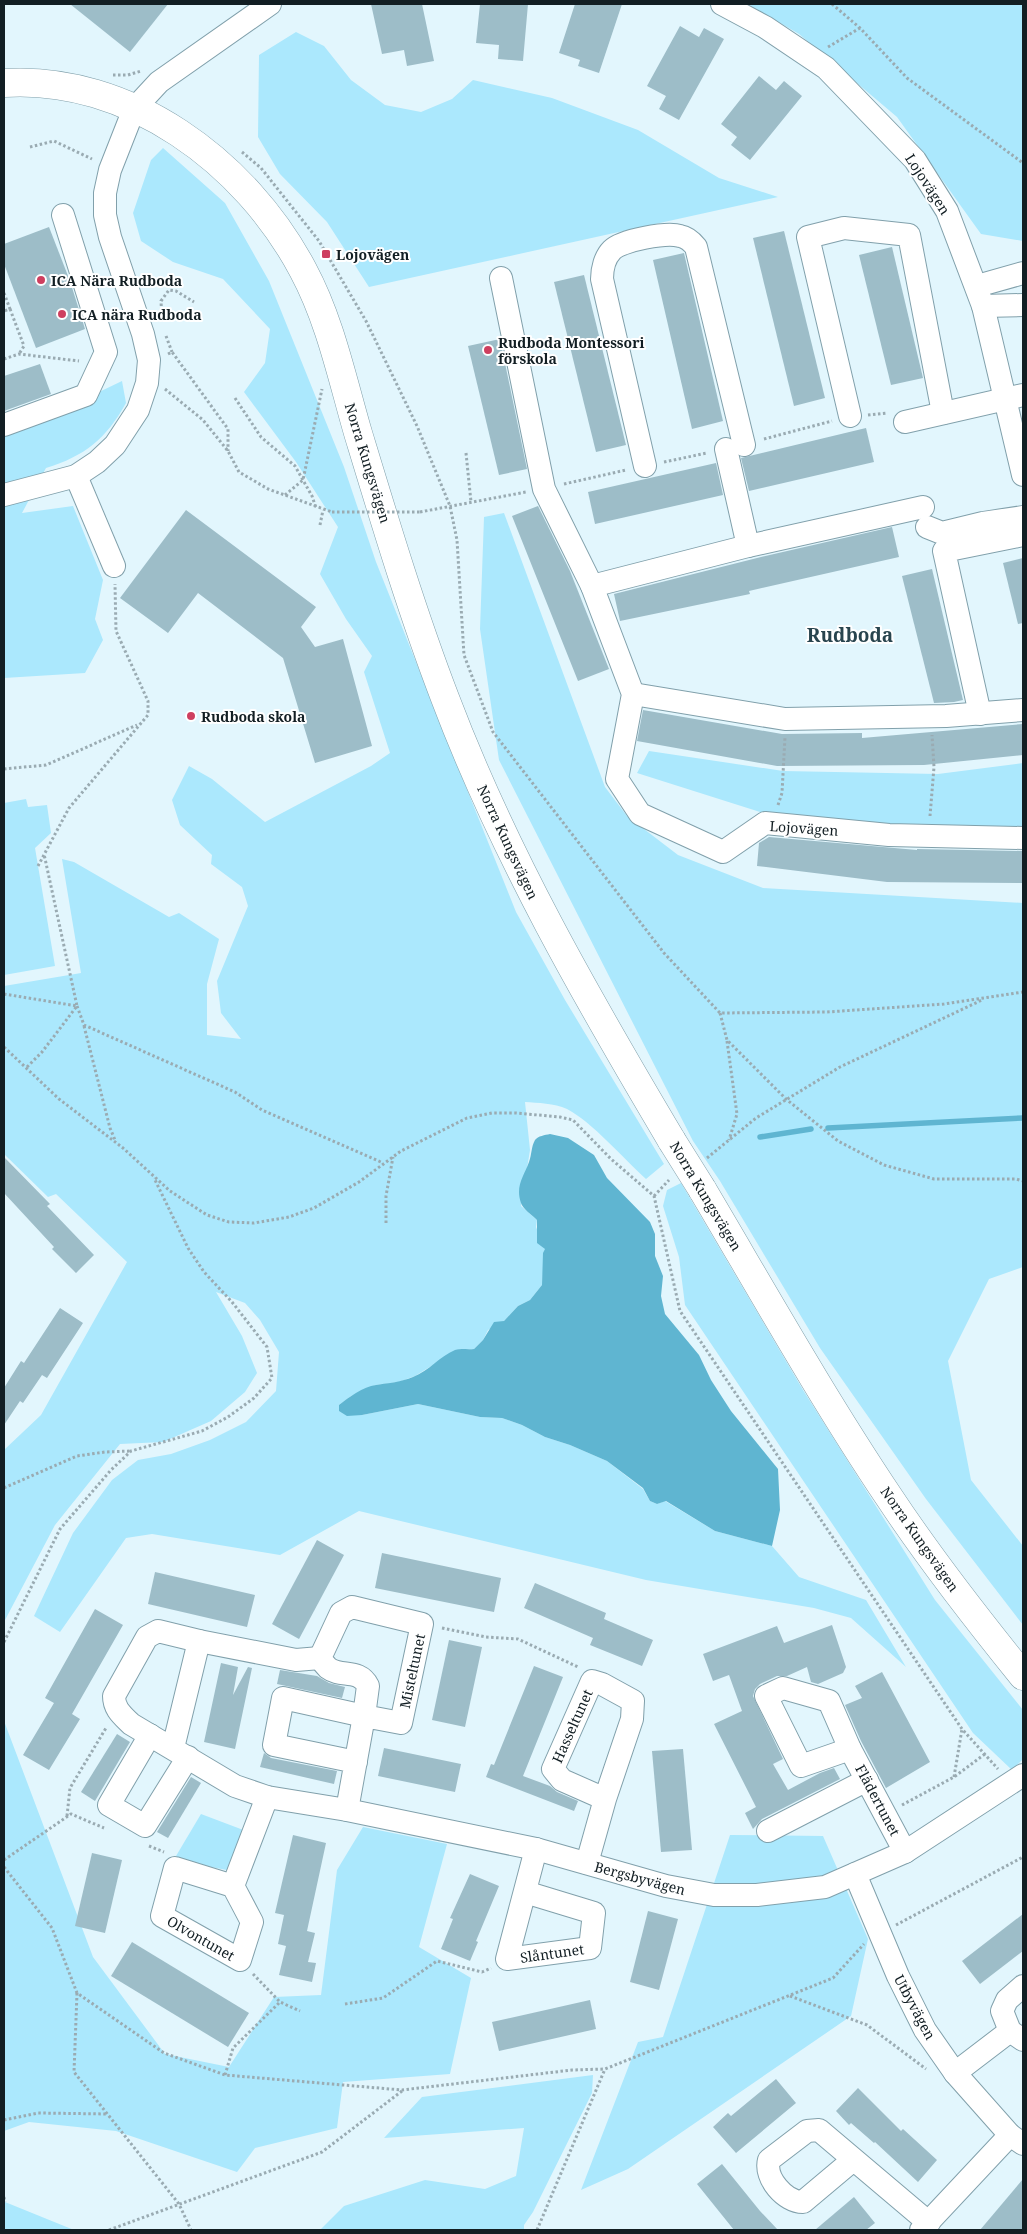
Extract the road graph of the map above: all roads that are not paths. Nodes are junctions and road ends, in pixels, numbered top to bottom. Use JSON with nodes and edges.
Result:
{"nodes":[{"id":1,"x":270,"y":4,"type":"edge"},
{"id":2,"x":722,"y":4,"type":"edge"},
{"id":3,"x":4,"y":83,"type":"edge"},
{"id":4,"x":134,"y":109,"type":"junction"},
{"id":5,"x":62,"y":215,"type":"dead end"},
{"id":6,"x":1023,"y":274,"type":"edge"},
{"id":7,"x":501,"y":278,"type":"dead end"},
{"id":8,"x":980,"y":296,"type":"junction"},
{"id":9,"x":1023,"y":305,"type":"edge"},
{"id":10,"x":1014,"y":397,"type":"edge"},
{"id":11,"x":943,"y":413,"type":"junction"},
{"id":12,"x":850,"y":416,"type":"dead end"},
{"id":13,"x":905,"y":422,"type":"dead end"},
{"id":14,"x":4,"y":425,"type":"edge"},
{"id":15,"x":645,"y":466,"type":"dead end"},
{"id":16,"x":1023,"y":474,"type":"edge"},
{"id":17,"x":76,"y":476,"type":"junction"},
{"id":18,"x":4,"y":495,"type":"edge"},
{"id":19,"x":1023,"y":517,"type":"edge"},
{"id":20,"x":1023,"y":535,"type":"edge"},
{"id":21,"x":748,"y":546,"type":"junction"},
{"id":22,"x":114,"y":566,"type":"road end"},
{"id":23,"x":592,"y":586,"type":"junction"},
{"id":24,"x":633,"y":694,"type":"junction"},
{"id":25,"x":1023,"y":710,"type":"edge"},
{"id":26,"x":980,"y":714,"type":"junction"},
{"id":27,"x":1023,"y":838,"type":"edge"},
{"id":28,"x":199,"y":1641,"type":"junction"},
{"id":29,"x":320,"y":1658,"type":"junction"},
{"id":30,"x":1023,"y":1676,"type":"edge"},
{"id":31,"x":364,"y":1716,"type":"junction"},
{"id":32,"x":150,"y":1735,"type":"junction"},
{"id":33,"x":850,"y":1749,"type":"dead end"},
{"id":34,"x":181,"y":1752,"type":"junction"},
{"id":35,"x":356,"y":1762,"type":"junction"},
{"id":36,"x":1014,"y":1776,"type":"edge"},
{"id":37,"x":867,"y":1780,"type":"junction"},
{"id":38,"x":267,"y":1797,"type":"junction"},
{"id":39,"x":604,"y":1799,"type":"junction"},
{"id":40,"x":347,"y":1810,"type":"junction"},
{"id":41,"x":768,"y":1830,"type":"dead end"},
{"id":42,"x":536,"y":1849,"type":"junction"},
{"id":43,"x":905,"y":1852,"type":"junction"},
{"id":44,"x":586,"y":1863,"type":"junction"},
{"id":45,"x":855,"y":1874,"type":"junction"},
{"id":46,"x":233,"y":1886,"type":"junction"},
{"id":47,"x":525,"y":1892,"type":"junction"},
{"id":48,"x":1023,"y":1986,"type":"edge"},
{"id":49,"x":1017,"y":2036,"type":"edge"},
{"id":50,"x":955,"y":2073,"type":"junction"},
{"id":51,"x":1016,"y":2140,"type":"edge"},
{"id":52,"x":853,"y":2160,"type":"dead end"},
{"id":53,"x":925,"y":2227,"type":"edge"}],
"edges":[{"from":1,"to":4,"type":"street"},
{"from":2,"to":8,"type":"street","name":"Lojovägen"},
{"from":3,"to":4,"type":"main road","name":"Norra Kungsvägen"},
{"from":4,"to":17,"type":"street"},
{"from":4,"to":30,"type":"main road","name":"Norra Kungsvägen","bridge":true},
{"from":5,"to":14,"type":"street"},
{"from":6,"to":8,"type":"street"},
{"from":7,"to":23,"type":"street"},
{"from":8,"to":9,"type":"street"},
{"from":8,"to":10,"type":"street","name":"Lojovägen"},
{"from":10,"to":11,"type":"street"},
{"from":10,"to":16,"type":"street","name":"Lojovägen"},
{"from":11,"to":12,"type":"street"},
{"from":11,"to":13,"type":"street"},
{"from":15,"to":21,"type":"street"},
{"from":17,"to":18,"type":"street"},
{"from":17,"to":22,"type":"street"},
{"from":19,"to":21,"type":"street"},
{"from":20,"to":26,"type":"street"},
{"from":21,"to":23,"type":"street"},
{"from":23,"to":24,"type":"street"},
{"from":24,"to":26,"type":"street"},
{"from":24,"to":27,"type":"street","name":"Lojovägen"},
{"from":25,"to":26,"type":"street"},
{"from":28,"to":29,"type":"street"},
{"from":28,"to":32,"type":"street","name":"Bergsbyvägen"},
{"from":28,"to":34,"type":"street"},
{"from":29,"to":31,"type":"street"},
{"from":29,"to":31,"type":"street","name":"Misteltunet"},
{"from":31,"to":35,"type":"street"},
{"from":31,"to":35,"type":"street"},
{"from":32,"to":34,"type":"street","name":"Bergsbyvägen"},
{"from":32,"to":34,"type":"street"},
{"from":33,"to":37,"type":"street","name":"Flädertunet"},
{"from":34,"to":38,"type":"street","name":"Bergsbyvägen"},
{"from":35,"to":40,"type":"street"},
{"from":36,"to":43,"type":"street","name":"Bergsbyvägen"},
{"from":37,"to":41,"type":"street"},
{"from":37,"to":43,"type":"street","name":"Flädertunet"},
{"from":38,"to":40,"type":"street","name":"Bergsbyvägen"},
{"from":38,"to":46,"type":"street"},
{"from":39,"to":39,"type":"street","name":"Hasseltunet"},
{"from":39,"to":44,"type":"street","name":"Hasseltunet"},
{"from":40,"to":42,"type":"street","name":"Bergsbyvägen"},
{"from":42,"to":44,"type":"street","name":"Bergsbyvägen"},
{"from":42,"to":47,"type":"street","name":"Slåntunet"},
{"from":43,"to":45,"type":"street","name":"Bergsbyvägen"},
{"from":44,"to":45,"type":"street","name":"Bergsbyvägen"},
{"from":45,"to":50,"type":"street","name":"Utbyvägen"},
{"from":46,"to":46,"type":"street","name":"Olvontunet"},
{"from":47,"to":47,"type":"street","name":"Slåntunet"},
{"from":48,"to":49,"type":"street"},
{"from":49,"to":50,"type":"street"},
{"from":50,"to":51,"type":"street","name":"Utbyvägen"},
{"from":51,"to":53,"type":"street"},
{"from":52,"to":53,"type":"street"}]}
